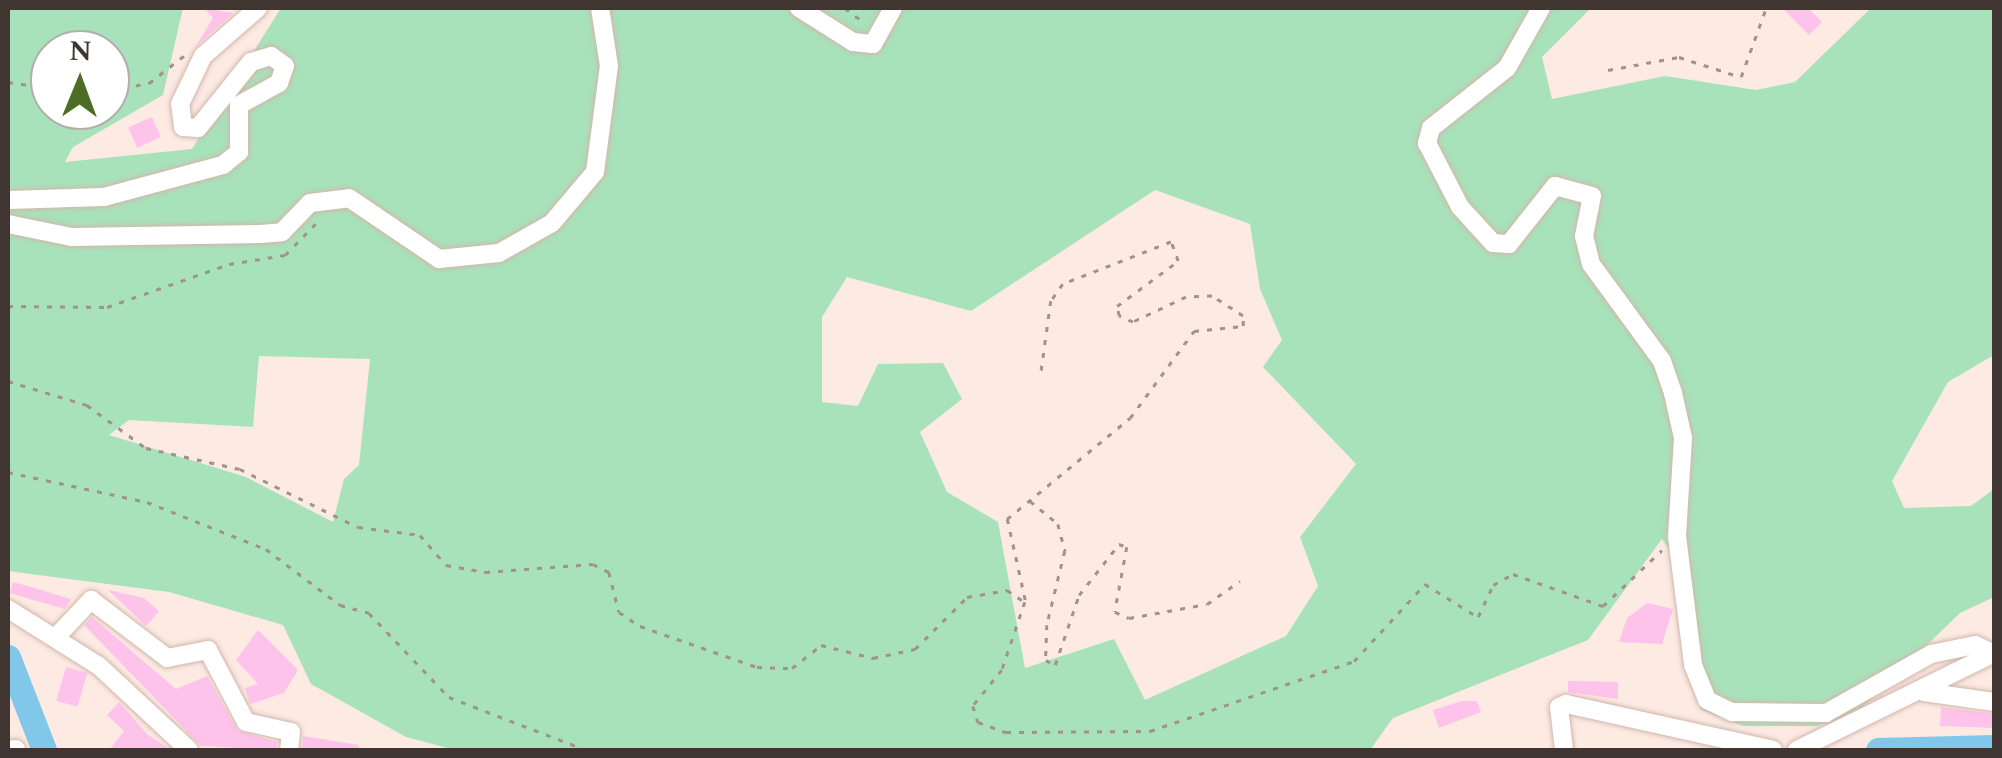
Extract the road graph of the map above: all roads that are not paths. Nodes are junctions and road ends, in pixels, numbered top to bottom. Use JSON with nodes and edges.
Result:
{"nodes":[{"id":1,"x":258,"y":8,"type":"edge"},
{"id":2,"x":600,"y":8,"type":"edge"},
{"id":3,"x":798,"y":8,"type":"edge"},
{"id":4,"x":893,"y":8,"type":"edge"},
{"id":5,"x":1542,"y":8,"type":"edge"},
{"id":6,"x":8,"y":200,"type":"edge"},
{"id":7,"x":8,"y":224,"type":"edge"},
{"id":8,"x":8,"y":609,"type":"edge"},
{"id":9,"x":56,"y":636,"type":"junction"},
{"id":10,"x":1993,"y":653,"type":"edge"},
{"id":11,"x":1924,"y":692,"type":"junction"},
{"id":12,"x":1994,"y":702,"type":"edge"},
{"id":13,"x":1837,"y":744,"type":"edge"},
{"id":14,"x":188,"y":750,"type":"edge"},
{"id":15,"x":290,"y":750,"type":"edge"},
{"id":16,"x":1564,"y":750,"type":"edge"},
{"id":17,"x":1773,"y":750,"type":"edge"},
{"id":18,"x":1797,"y":750,"type":"edge"}],
"edges":[{"from":1,"to":6,"type":"street"},
{"from":2,"to":7,"type":"street"},
{"from":3,"to":4,"type":"street"},
{"from":5,"to":10,"type":"street"},
{"from":8,"to":9,"type":"street"},
{"from":9,"to":14,"type":"street"},
{"from":9,"to":15,"type":"street"},
{"from":10,"to":11,"type":"street"},
{"from":11,"to":12,"type":"street"},
{"from":11,"to":13,"type":"street"},
{"from":13,"to":18,"type":"street"},
{"from":16,"to":17,"type":"street"}]}
